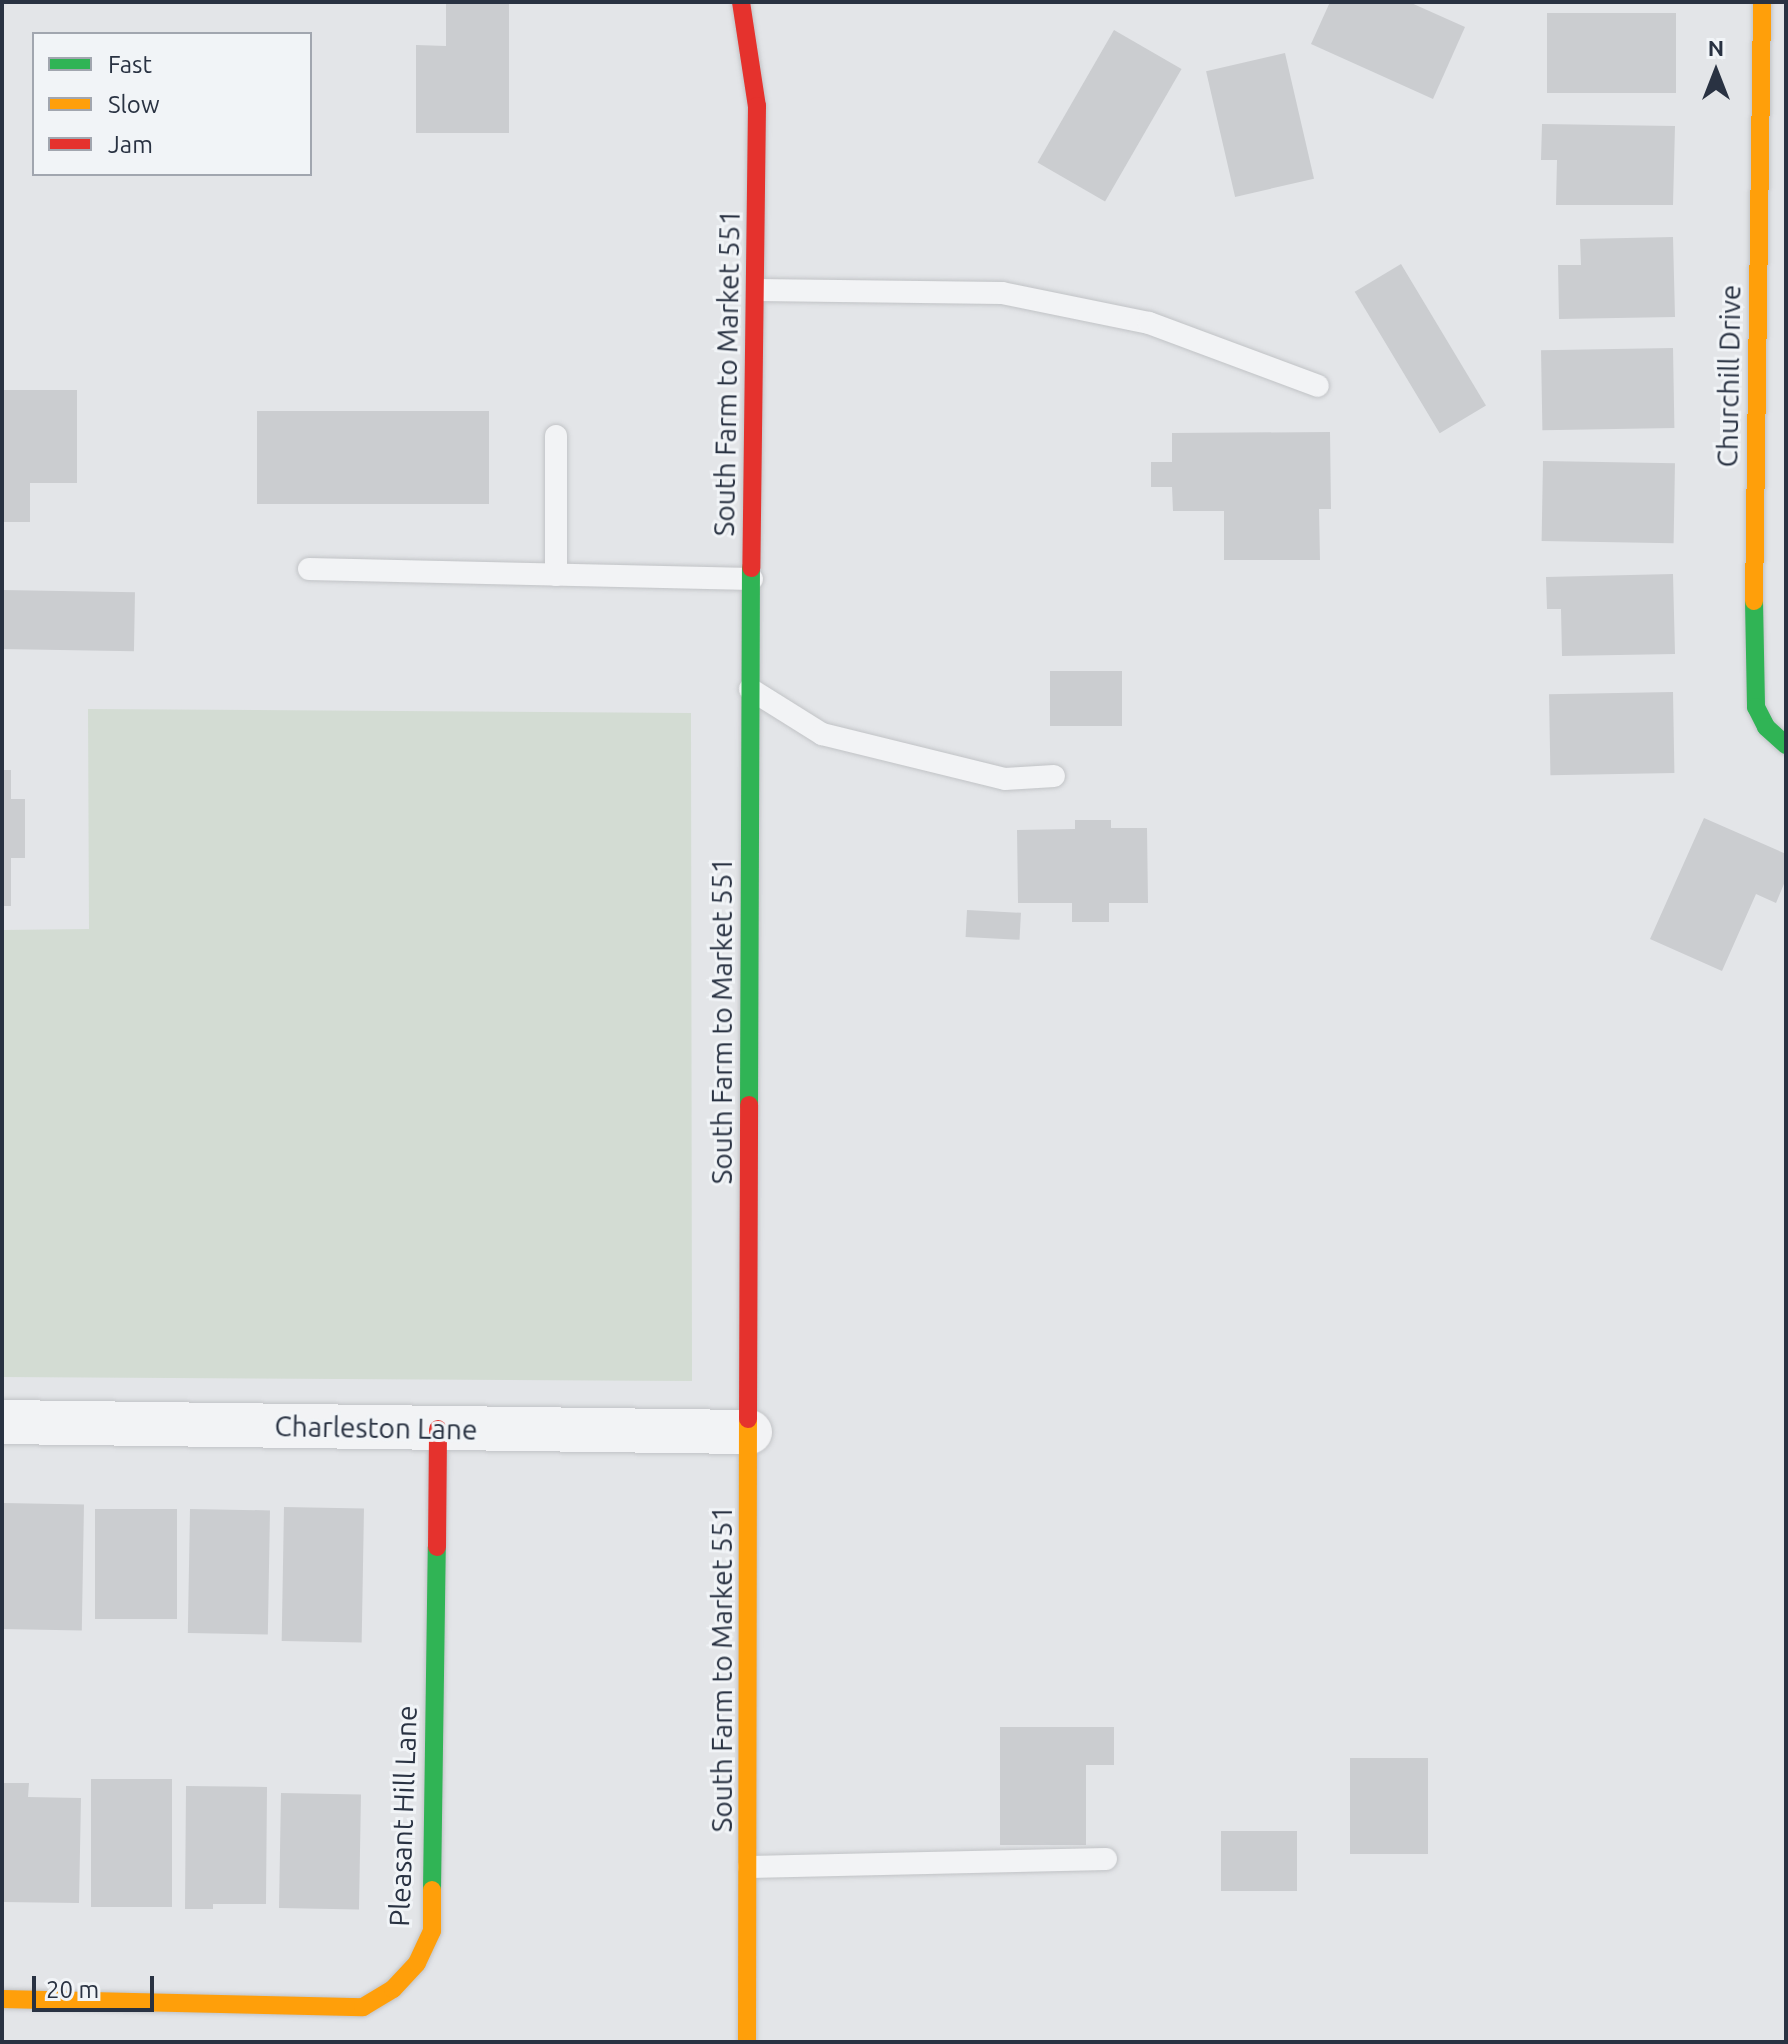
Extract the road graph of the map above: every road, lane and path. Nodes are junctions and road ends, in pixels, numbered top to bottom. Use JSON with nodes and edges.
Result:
{"nodes":[{"id":1,"x":741,"y":2,"type":"edge"},
{"id":2,"x":1762,"y":2,"type":"edge"},
{"id":3,"x":1772,"y":241,"type":"edge"},
{"id":4,"x":757,"y":290,"type":"junction"},
{"id":5,"x":1318,"y":386,"type":"dead end"},
{"id":6,"x":556,"y":436,"type":"dead end"},
{"id":7,"x":309,"y":569,"type":"dead end"},
{"id":8,"x":556,"y":575,"type":"junction"},
{"id":9,"x":752,"y":579,"type":"junction"},
{"id":10,"x":750,"y":689,"type":"junction"},
{"id":11,"x":1784,"y":744,"type":"edge"},
{"id":12,"x":1054,"y":776,"type":"dead end"},
{"id":13,"x":2,"y":1422,"type":"edge"},
{"id":14,"x":438,"y":1429,"type":"junction"},
{"id":15,"x":750,"y":1432,"type":"junction"},
{"id":16,"x":1106,"y":1859,"type":"dead end"},
{"id":17,"x":749,"y":1867,"type":"junction"},
{"id":18,"x":2,"y":1999,"type":"edge"},
{"id":19,"x":747,"y":2042,"type":"edge"}],
"edges":[{"from":1,"to":4,"type":"main road","name":"South Farm to Market 551"},
{"from":2,"to":3,"type":"main road","name":"Churchill Drive"},
{"from":3,"to":11,"type":"main road","name":"Churchill Drive"},
{"from":4,"to":5,"type":"lane"},
{"from":4,"to":9,"type":"main road","name":"South Farm to Market 551"},
{"from":6,"to":8,"type":"lane"},
{"from":7,"to":8,"type":"lane"},
{"from":8,"to":9,"type":"lane"},
{"from":9,"to":10,"type":"main road","name":"South Farm to Market 551"},
{"from":10,"to":12,"type":"lane"},
{"from":10,"to":15,"type":"main road","name":"South Farm to Market 551"},
{"from":13,"to":14,"type":"street","name":"Charleston Lane"},
{"from":14,"to":15,"type":"street","name":"Charleston Lane"},
{"from":14,"to":18,"type":"main road","name":"Pleasant Hill Lane"},
{"from":15,"to":17,"type":"main road","name":"South Farm to Market 551"},
{"from":16,"to":17,"type":"lane"},
{"from":17,"to":19,"type":"main road","name":"South Farm to Market 551"}]}
